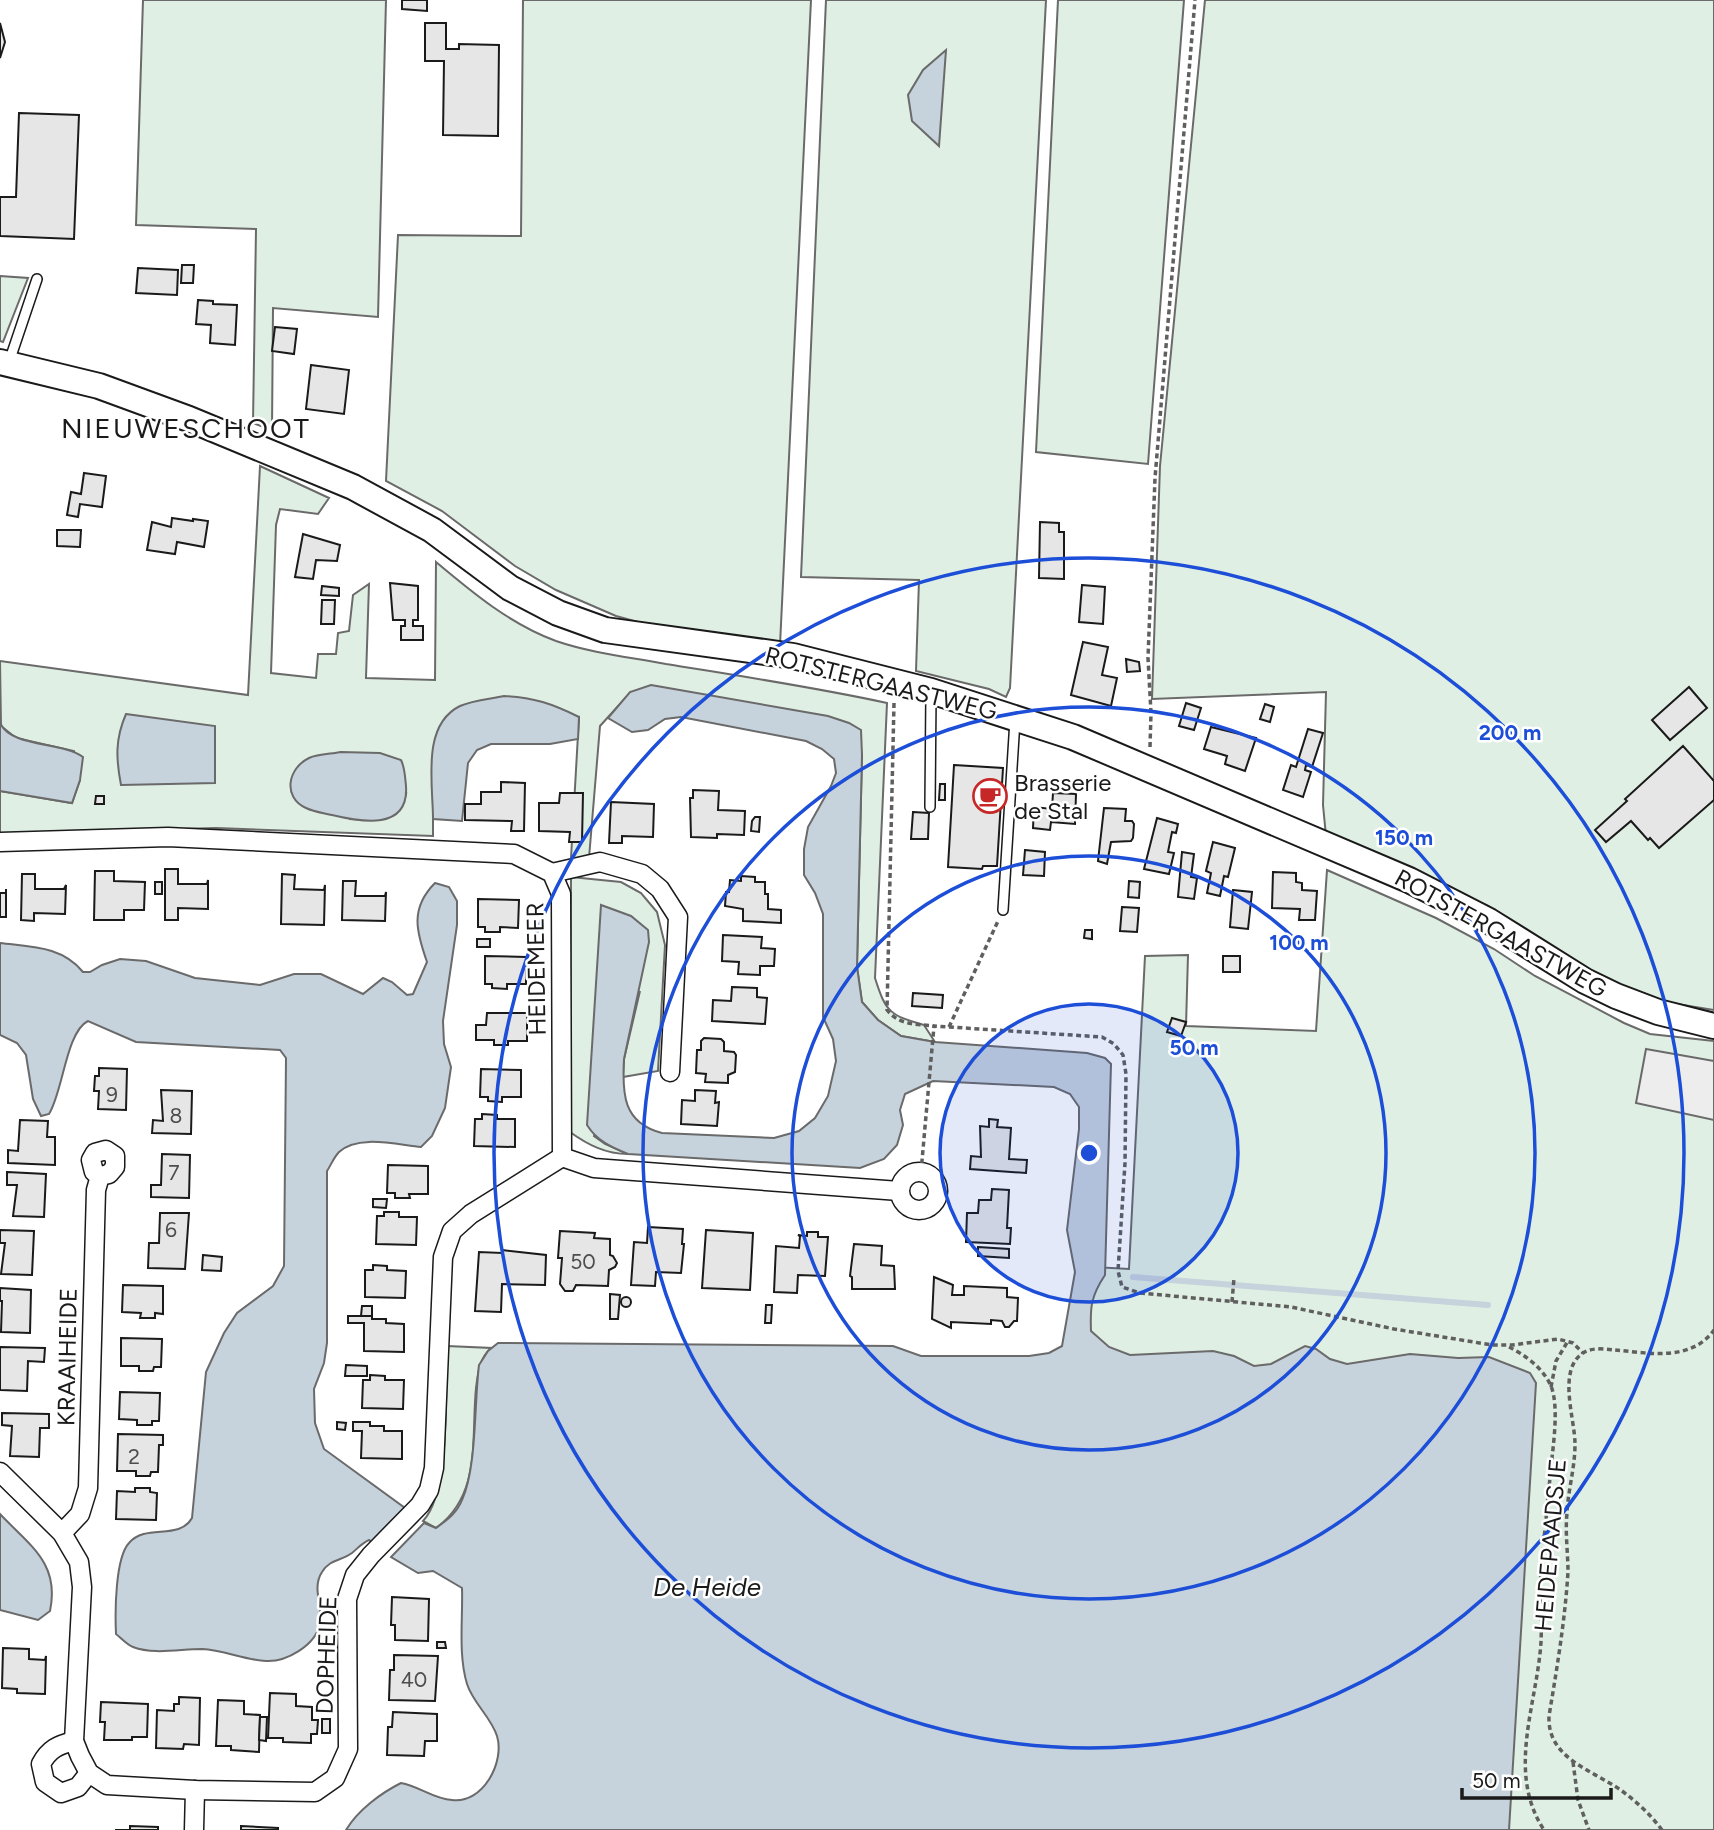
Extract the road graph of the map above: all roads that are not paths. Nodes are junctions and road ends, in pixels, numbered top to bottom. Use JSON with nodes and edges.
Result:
{"nodes":[{"id":1,"x":37,"y":279,"type":"dead end"},
{"id":2,"x":4,"y":363,"type":"edge"},
{"id":3,"x":931,"y":691,"type":"junction"},
{"id":4,"x":1016,"y":718,"type":"junction"},
{"id":5,"x":930,"y":807,"type":"dead end"},
{"id":6,"x":0,"y":842,"type":"edge"},
{"id":7,"x":552,"y":873,"type":"junction"},
{"id":8,"x":1003,"y":910,"type":"road end"},
{"id":9,"x":1714,"y":1026,"type":"edge"},
{"id":10,"x":670,"y":1072,"type":"dead end"},
{"id":11,"x":562,"y":1157,"type":"junction"},
{"id":12,"x":100,"y":1176,"type":"dead end"},
{"id":13,"x":899,"y":1191,"type":"junction"},
{"id":14,"x":0,"y":1472,"type":"edge"},
{"id":15,"x":62,"y":1532,"type":"junction"},
{"id":16,"x":74,"y":1741,"type":"junction"},
{"id":17,"x":89,"y":1773,"type":"junction"},
{"id":18,"x":195,"y":1790,"type":"junction"},
{"id":19,"x":194,"y":1830,"type":"edge"}],
"edges":[{"from":1,"to":2,"type":"lane"},
{"from":2,"to":3,"type":"street","name":"ROTSTERGAASTWEG"},
{"from":3,"to":4,"type":"street","name":"ROTSTERGAASTWEG"},
{"from":3,"to":5,"type":"lane"},
{"from":4,"to":8,"type":"lane"},
{"from":4,"to":9,"type":"street","name":"ROTSTERGAASTWEG"},
{"from":6,"to":7,"type":"street","name":"HEIDEMEER"},
{"from":7,"to":10,"type":"street"},
{"from":7,"to":11,"type":"street","name":"HEIDEMEER"},
{"from":11,"to":13,"type":"street"},
{"from":11,"to":18,"type":"street","name":"DOPHEIDE"},
{"from":12,"to":15,"type":"street","name":"KRAAIHEIDE"},
{"from":13,"to":13,"type":"street"},
{"from":14,"to":15,"type":"street"},
{"from":15,"to":16,"type":"street"},
{"from":16,"to":17,"type":"street"},
{"from":16,"to":17,"type":"street"},
{"from":17,"to":18,"type":"street","name":"DOPHEIDE"},
{"from":18,"to":19,"type":"street"}]}
